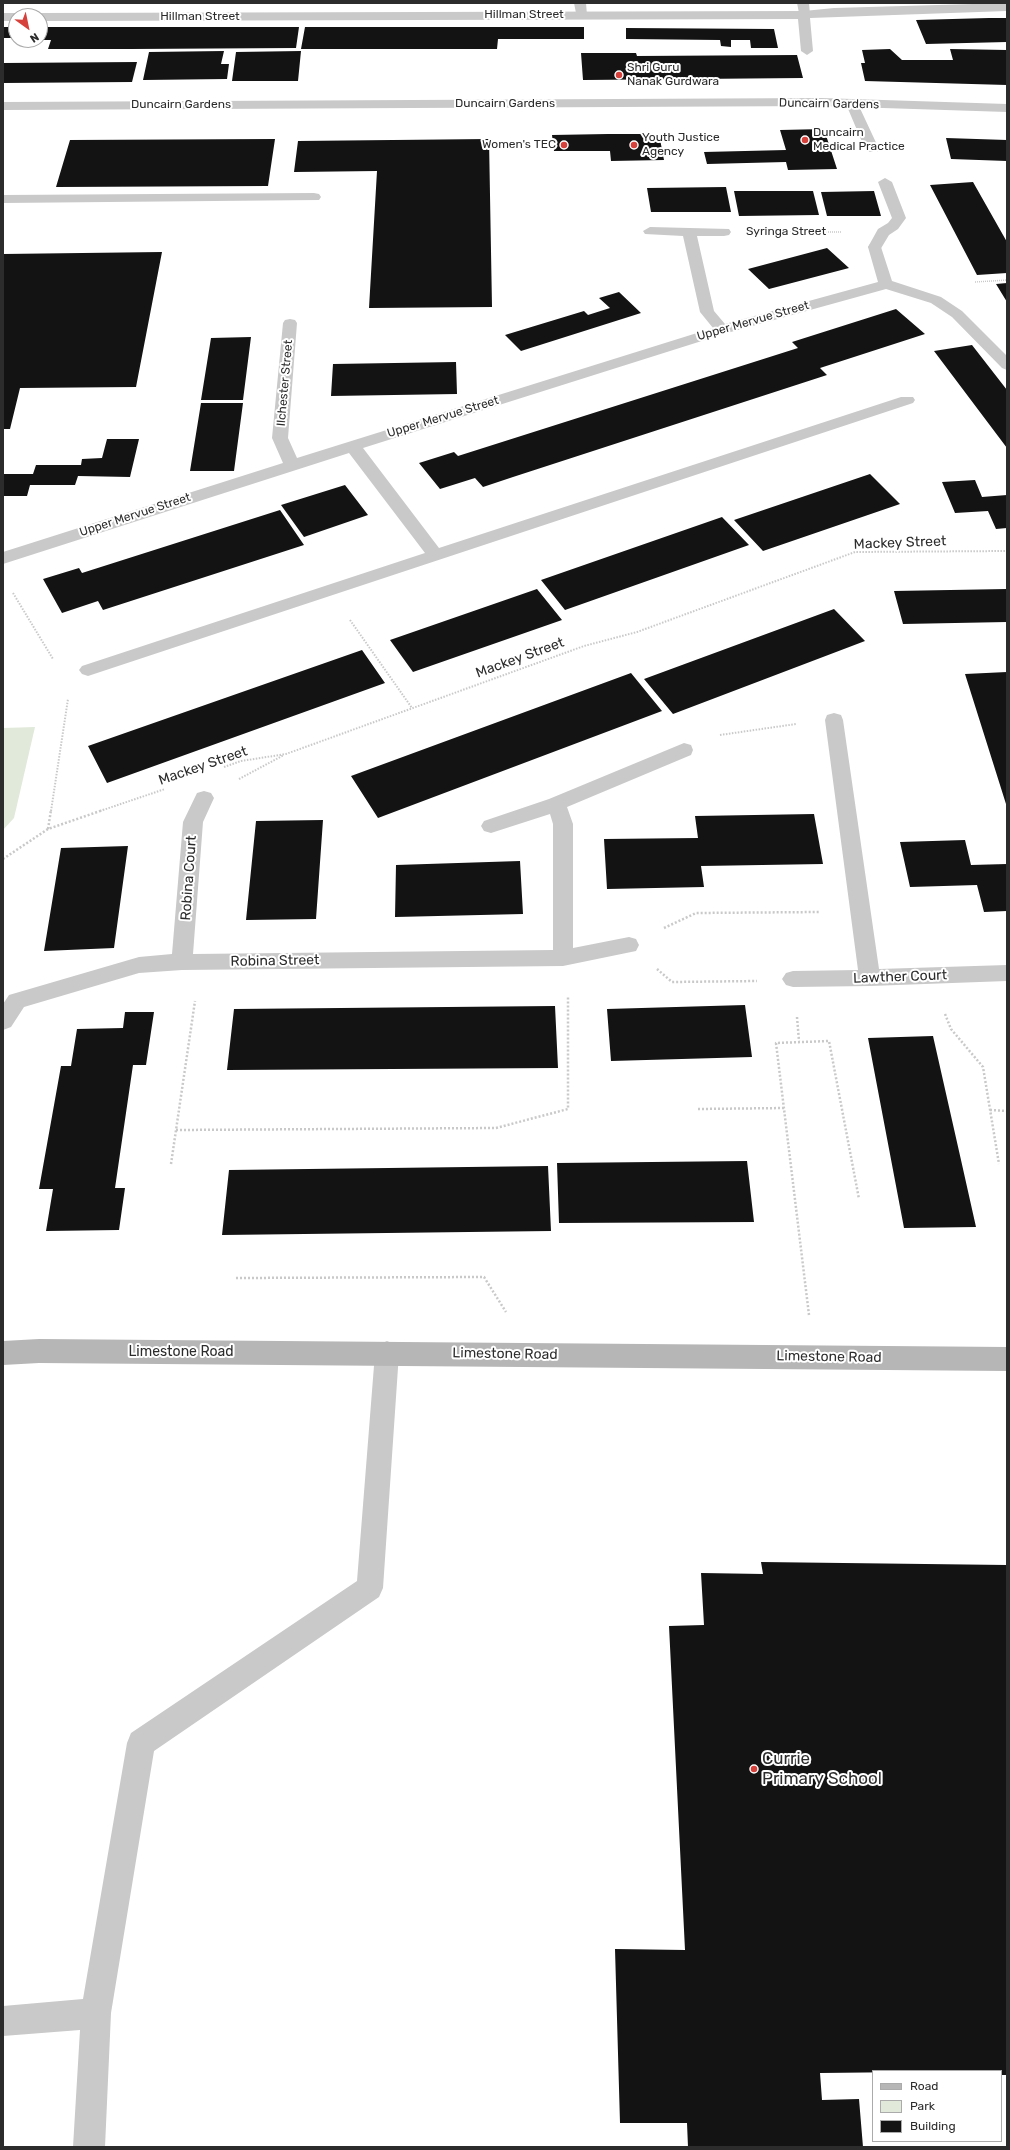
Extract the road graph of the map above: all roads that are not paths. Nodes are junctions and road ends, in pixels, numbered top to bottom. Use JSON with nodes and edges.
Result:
{"nodes":[{"id":1,"x":580,"y":3,"type":"edge"},
{"id":2,"x":1007,"y":8,"type":"edge"},
{"id":3,"x":803,"y":9,"type":"edge"},
{"id":4,"x":582,"y":15,"type":"junction"},
{"id":5,"x":48,"y":17,"type":"edge"},
{"id":6,"x":807,"y":51,"type":"dead end"},
{"id":7,"x":852,"y":104,"type":"junction"},
{"id":8,"x":3,"y":106,"type":"edge"},
{"id":9,"x":1007,"y":108,"type":"edge"},
{"id":10,"x":872,"y":149,"type":"dead end"},
{"id":11,"x":885,"y":182,"type":"dead end"},
{"id":12,"x":314,"y":197,"type":"dead end"},
{"id":13,"x":3,"y":199,"type":"edge"},
{"id":14,"x":650,"y":231,"type":"dead end"},
{"id":15,"x":689,"y":232,"type":"junction"},
{"id":16,"x":724,"y":232,"type":"road end"},
{"id":17,"x":886,"y":284,"type":"junction"},
{"id":18,"x":290,"y":323,"type":"dead end"},
{"id":19,"x":722,"y":330,"type":"junction"},
{"id":20,"x":1007,"y":365,"type":"edge"},
{"id":21,"x":907,"y":400,"type":"dead end"},
{"id":22,"x":352,"y":445,"type":"junction"},
{"id":23,"x":292,"y":465,"type":"junction"},
{"id":24,"x":434,"y":555,"type":"junction"},
{"id":25,"x":3,"y":558,"type":"edge"},
{"id":26,"x":88,"y":670,"type":"dead end"},
{"id":27,"x":834,"y":720,"type":"dead end"},
{"id":28,"x":684,"y":750,"type":"dead end"},
{"id":29,"x":204,"y":798,"type":"road end"},
{"id":30,"x":556,"y":804,"type":"junction"},
{"id":31,"x":490,"y":826,"type":"dead end"},
{"id":32,"x":629,"y":944,"type":"road end"},
{"id":33,"x":563,"y":958,"type":"junction"},
{"id":34,"x":182,"y":962,"type":"junction"},
{"id":35,"x":1007,"y":973,"type":"edge"},
{"id":36,"x":793,"y":978,"type":"road end"},
{"id":37,"x":870,"y":978,"type":"junction"},
{"id":38,"x":3,"y":1021,"type":"edge"},
{"id":39,"x":3,"y":1353,"type":"edge"},
{"id":40,"x":387,"y":1353,"type":"junction"},
{"id":41,"x":1007,"y":1359,"type":"edge"},
{"id":42,"x":96,"y":2013,"type":"junction"},
{"id":43,"x":3,"y":2021,"type":"edge"},
{"id":44,"x":89,"y":2147,"type":"edge"}],
"edges":[{"from":1,"to":4,"type":"street"},
{"from":2,"to":3,"type":"street","name":"Hillman Street"},
{"from":3,"to":4,"type":"street","name":"Hillman Street"},
{"from":3,"to":6,"type":"street"},
{"from":4,"to":5,"type":"street","name":"Hillman Street"},
{"from":7,"to":8,"type":"street","name":"Duncairn Gardens"},
{"from":7,"to":9,"type":"street","name":"Duncairn Gardens"},
{"from":7,"to":10,"type":"street"},
{"from":11,"to":17,"type":"street"},
{"from":12,"to":13,"type":"street"},
{"from":14,"to":15,"type":"street"},
{"from":15,"to":16,"type":"street"},
{"from":15,"to":19,"type":"street"},
{"from":17,"to":19,"type":"street","name":"Upper Mervue Street"},
{"from":17,"to":20,"type":"street"},
{"from":18,"to":23,"type":"street","name":"Ilchester Street"},
{"from":19,"to":22,"type":"street","name":"Upper Mervue Street"},
{"from":21,"to":24,"type":"street"},
{"from":22,"to":23,"type":"street","name":"Upper Mervue Street"},
{"from":22,"to":24,"type":"street"},
{"from":23,"to":25,"type":"street","name":"Upper Mervue Street"},
{"from":24,"to":26,"type":"street"},
{"from":27,"to":37,"type":"street"},
{"from":28,"to":30,"type":"street"},
{"from":29,"to":34,"type":"street","name":"Robina Court"},
{"from":30,"to":31,"type":"street"},
{"from":30,"to":33,"type":"street"},
{"from":32,"to":33,"type":"street","name":"Robina Street"},
{"from":33,"to":34,"type":"street","name":"Robina Street"},
{"from":34,"to":38,"type":"street","name":"Robina Street"},
{"from":35,"to":37,"type":"street","name":"Lawther Court"},
{"from":36,"to":37,"type":"street","name":"Lawther Court"},
{"from":39,"to":40,"type":"main road","name":"Limestone Road"},
{"from":40,"to":41,"type":"main road","name":"Limestone Road"},
{"from":40,"to":42,"type":"street"},
{"from":42,"to":43,"type":"street"},
{"from":42,"to":44,"type":"street"}]}
